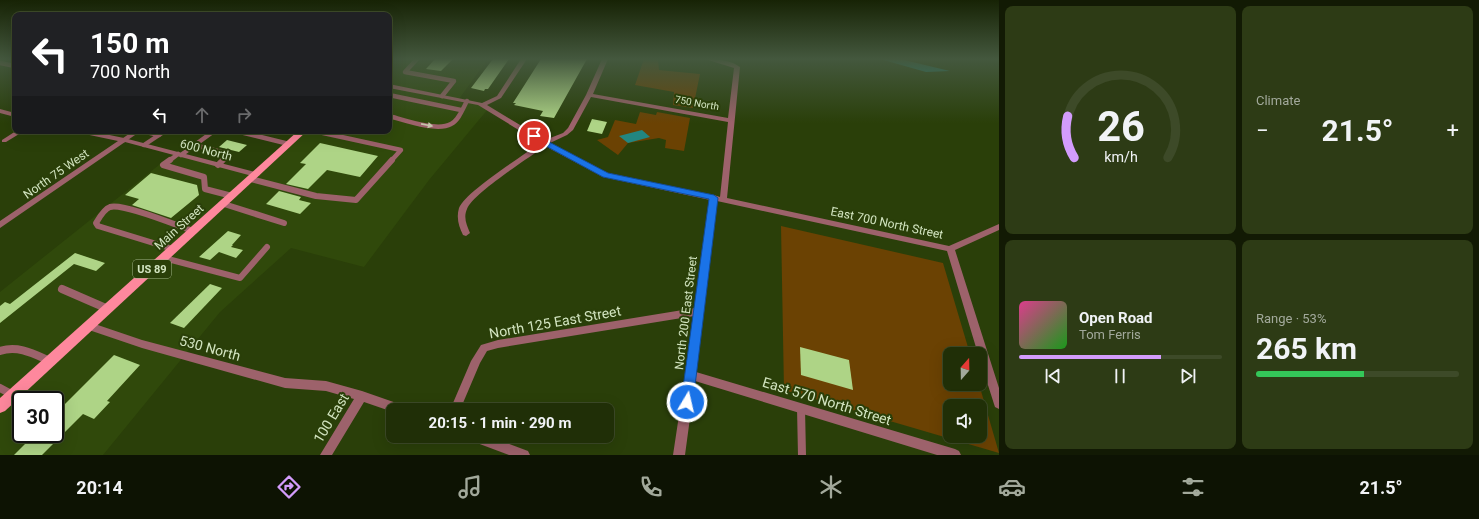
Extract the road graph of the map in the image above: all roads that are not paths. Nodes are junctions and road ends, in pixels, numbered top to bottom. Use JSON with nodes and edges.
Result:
{"nodes":[{"id":1,"x":450,"y":80,"type":"edge"},
{"id":2,"x":510,"y":80,"type":"edge"},
{"id":3,"x":596,"y":80,"type":"edge"},
{"id":4,"x":735,"y":80,"type":"edge"},
{"id":5,"x":392,"y":87,"type":"edge"},
{"id":6,"x":419,"y":92,"type":"junction"},
{"id":7,"x":589,"y":95,"type":"junction"},
{"id":8,"x":392,"y":96,"type":"edge"},
{"id":9,"x":442,"y":96,"type":"junction"},
{"id":10,"x":412,"y":100,"type":"junction"},
{"id":11,"x":467,"y":101,"type":"junction"},
{"id":12,"x":483,"y":105,"type":"junction"},
{"id":13,"x":461,"y":110,"type":"junction"},
{"id":14,"x":0,"y":111,"type":"edge"},
{"id":15,"x":12,"y":114,"type":"edge"},
{"id":16,"x":392,"y":117,"type":"edge"},
{"id":17,"x":730,"y":120,"type":"junction"},
{"id":18,"x":16,"y":134,"type":"edge"},
{"id":19,"x":95,"y":134,"type":"edge"},
{"id":20,"x":133,"y":134,"type":"edge"},
{"id":21,"x":155,"y":134,"type":"edge"},
{"id":22,"x":210,"y":134,"type":"edge"},
{"id":23,"x":248,"y":134,"type":"edge"},
{"id":24,"x":300,"y":134,"type":"edge"},
{"id":25,"x":328,"y":134,"type":"edge"},
{"id":26,"x":159,"y":135,"type":"joint"},
{"id":27,"x":124,"y":140,"type":"junction"},
{"id":28,"x":4,"y":141,"type":"dead end"},
{"id":29,"x":545,"y":143,"type":"junction"},
{"id":30,"x":289,"y":144,"type":"junction"},
{"id":31,"x":194,"y":145,"type":"junction"},
{"id":32,"x":144,"y":146,"type":"junction"},
{"id":33,"x":180,"y":155,"type":"junction"},
{"id":34,"x":218,"y":165,"type":"junction"},
{"id":35,"x":253,"y":177,"type":"junction"},
{"id":36,"x":232,"y":196,"type":"junction"},
{"id":37,"x":718,"y":198,"type":"junction"},
{"id":38,"x":224,"y":204,"type":"junction"},
{"id":39,"x":284,"y":224,"type":"dead end"},
{"id":40,"x":0,"y":225,"type":"edge"},
{"id":41,"x":999,"y":228,"type":"edge"},
{"id":42,"x":193,"y":231,"type":"junction"},
{"id":43,"x":466,"y":233,"type":"dead end"},
{"id":44,"x":267,"y":247,"type":"dead end"},
{"id":45,"x":174,"y":249,"type":"junction"},
{"id":46,"x":950,"y":249,"type":"junction"},
{"id":47,"x":164,"y":258,"type":"junction"},
{"id":48,"x":62,"y":289,"type":"dead end"},
{"id":49,"x":108,"y":309,"type":"junction"},
{"id":50,"x":699,"y":311,"type":"junction"},
{"id":51,"x":89,"y":326,"type":"junction"},
{"id":52,"x":0,"y":351,"type":"edge"},
{"id":53,"x":50,"y":361,"type":"junction"},
{"id":54,"x":691,"y":375,"type":"junction"},
{"id":55,"x":0,"y":388,"type":"edge"},
{"id":56,"x":17,"y":391,"type":"edge"},
{"id":57,"x":12,"y":394,"type":"edge"},
{"id":58,"x":12,"y":396,"type":"edge"},
{"id":59,"x":362,"y":396,"type":"junction"},
{"id":60,"x":458,"y":403,"type":"edge"},
{"id":61,"x":999,"y":404,"type":"edge"},
{"id":62,"x":386,"y":405,"type":"edge"},
{"id":63,"x":0,"y":407,"type":"edge"},
{"id":64,"x":801,"y":408,"type":"junction"},
{"id":65,"x":490,"y":443,"type":"edge"},
{"id":66,"x":518,"y":454,"type":"edge"},
{"id":67,"x":949,"y":454,"type":"edge"},
{"id":68,"x":326,"y":455,"type":"edge"},
{"id":69,"x":679,"y":455,"type":"edge"},
{"id":70,"x":802,"y":455,"type":"edge"}],
"edges":[{"from":1,"to":9,"type":"lane"},
{"from":2,"to":12,"type":"street"},
{"from":3,"to":7,"type":"street"},
{"from":4,"to":17,"type":"street","name":"North 200 East Street"},
{"from":5,"to":6,"type":"street","name":"East 700 North Street"},
{"from":6,"to":9,"type":"street","name":"East 700 North Street"},
{"from":6,"to":10,"type":"lane"},
{"from":7,"to":17,"type":"street","name":"750 North"},
{"from":7,"to":29,"type":"street"},
{"from":8,"to":10,"type":"lane"},
{"from":9,"to":11,"type":"street","name":"East 700 North Street"},
{"from":10,"to":13,"type":"lane"},
{"from":11,"to":12,"type":"street","name":"East 700 North Street"},
{"from":11,"to":13,"type":"lane"},
{"from":12,"to":29,"type":"street","name":"East 700 North Street"},
{"from":16,"to":13,"type":"lane","one_way":true},
{"from":14,"to":15,"type":"street"},
{"from":17,"to":37,"type":"street","name":"North 200 East Street"},
{"from":18,"to":28,"type":"street"},
{"from":19,"to":27,"type":"street","name":"600 North"},
{"from":20,"to":27,"type":"lane"},
{"from":21,"to":26,"type":"lane"},
{"from":22,"to":31,"type":"lane"},
{"from":23,"to":30,"type":"lane"},
{"from":24,"to":30,"type":"main road","name":"Main Street","number":"US 89"},
{"from":25,"to":35,"type":"lane"},
{"from":26,"to":32,"type":"lane"},
{"from":27,"to":32,"type":"street","name":"600 North"},
{"from":27,"to":40,"type":"street","name":"North 75 West"},
{"from":29,"to":37,"type":"street","name":"East 700 North Street"},
{"from":29,"to":43,"type":"street"},
{"from":30,"to":35,"type":"main road","name":"Main Street","number":"US 89"},
{"from":31,"to":33,"type":"lane"},
{"from":31,"to":34,"type":"lane"},
{"from":32,"to":33,"type":"street","name":"600 North"},
{"from":33,"to":34,"type":"street","name":"600 North"},
{"from":33,"to":36,"type":"lane"},
{"from":34,"to":35,"type":"street","name":"600 North"},
{"from":35,"to":36,"type":"main road","name":"Main Street","number":"US 89"},
{"from":36,"to":38,"type":"main road","name":"Main Street","number":"US 89"},
{"from":37,"to":46,"type":"street","name":"East 700 North Street"},
{"from":37,"to":50,"type":"street","name":"North 200 East Street"},
{"from":38,"to":39,"type":"lane"},
{"from":38,"to":42,"type":"main road","name":"Main Street","number":"US 89"},
{"from":41,"to":46,"type":"street","name":"East 700 North Street"},
{"from":42,"to":45,"type":"main road","name":"Main Street","number":"US 89"},
{"from":42,"to":45,"type":"lane"},
{"from":44,"to":47,"type":"lane"},
{"from":45,"to":47,"type":"main road","name":"Main Street","number":"US 89"},
{"from":46,"to":61,"type":"street"},
{"from":47,"to":49,"type":"main road","name":"Main Street","number":"US 89"},
{"from":48,"to":49,"type":"lane"},
{"from":49,"to":51,"type":"main road","name":"Main Street","number":"US 89"},
{"from":50,"to":54,"type":"street","name":"North 200 East Street"},
{"from":50,"to":60,"type":"street","name":"North 125 East Street"},
{"from":51,"to":53,"type":"main road","name":"Main Street","number":"US 89"},
{"from":51,"to":59,"type":"street","name":"530 North"},
{"from":52,"to":53,"type":"lane"},
{"from":53,"to":56,"type":"main road","name":"Main Street","number":"US 89"},
{"from":54,"to":64,"type":"street","name":"East 570 North Street"},
{"from":54,"to":69,"type":"street","name":"North 200 East Street"},
{"from":55,"to":57,"type":"lane"},
{"from":58,"to":63,"type":"main road","name":"Main Street","number":"US 89"},
{"from":59,"to":62,"type":"street","name":"530 North"},
{"from":59,"to":68,"type":"street","name":"100 East"},
{"from":64,"to":67,"type":"street","name":"East 570 North Street"},
{"from":64,"to":70,"type":"lane"},
{"from":65,"to":66,"type":"street"}]}
